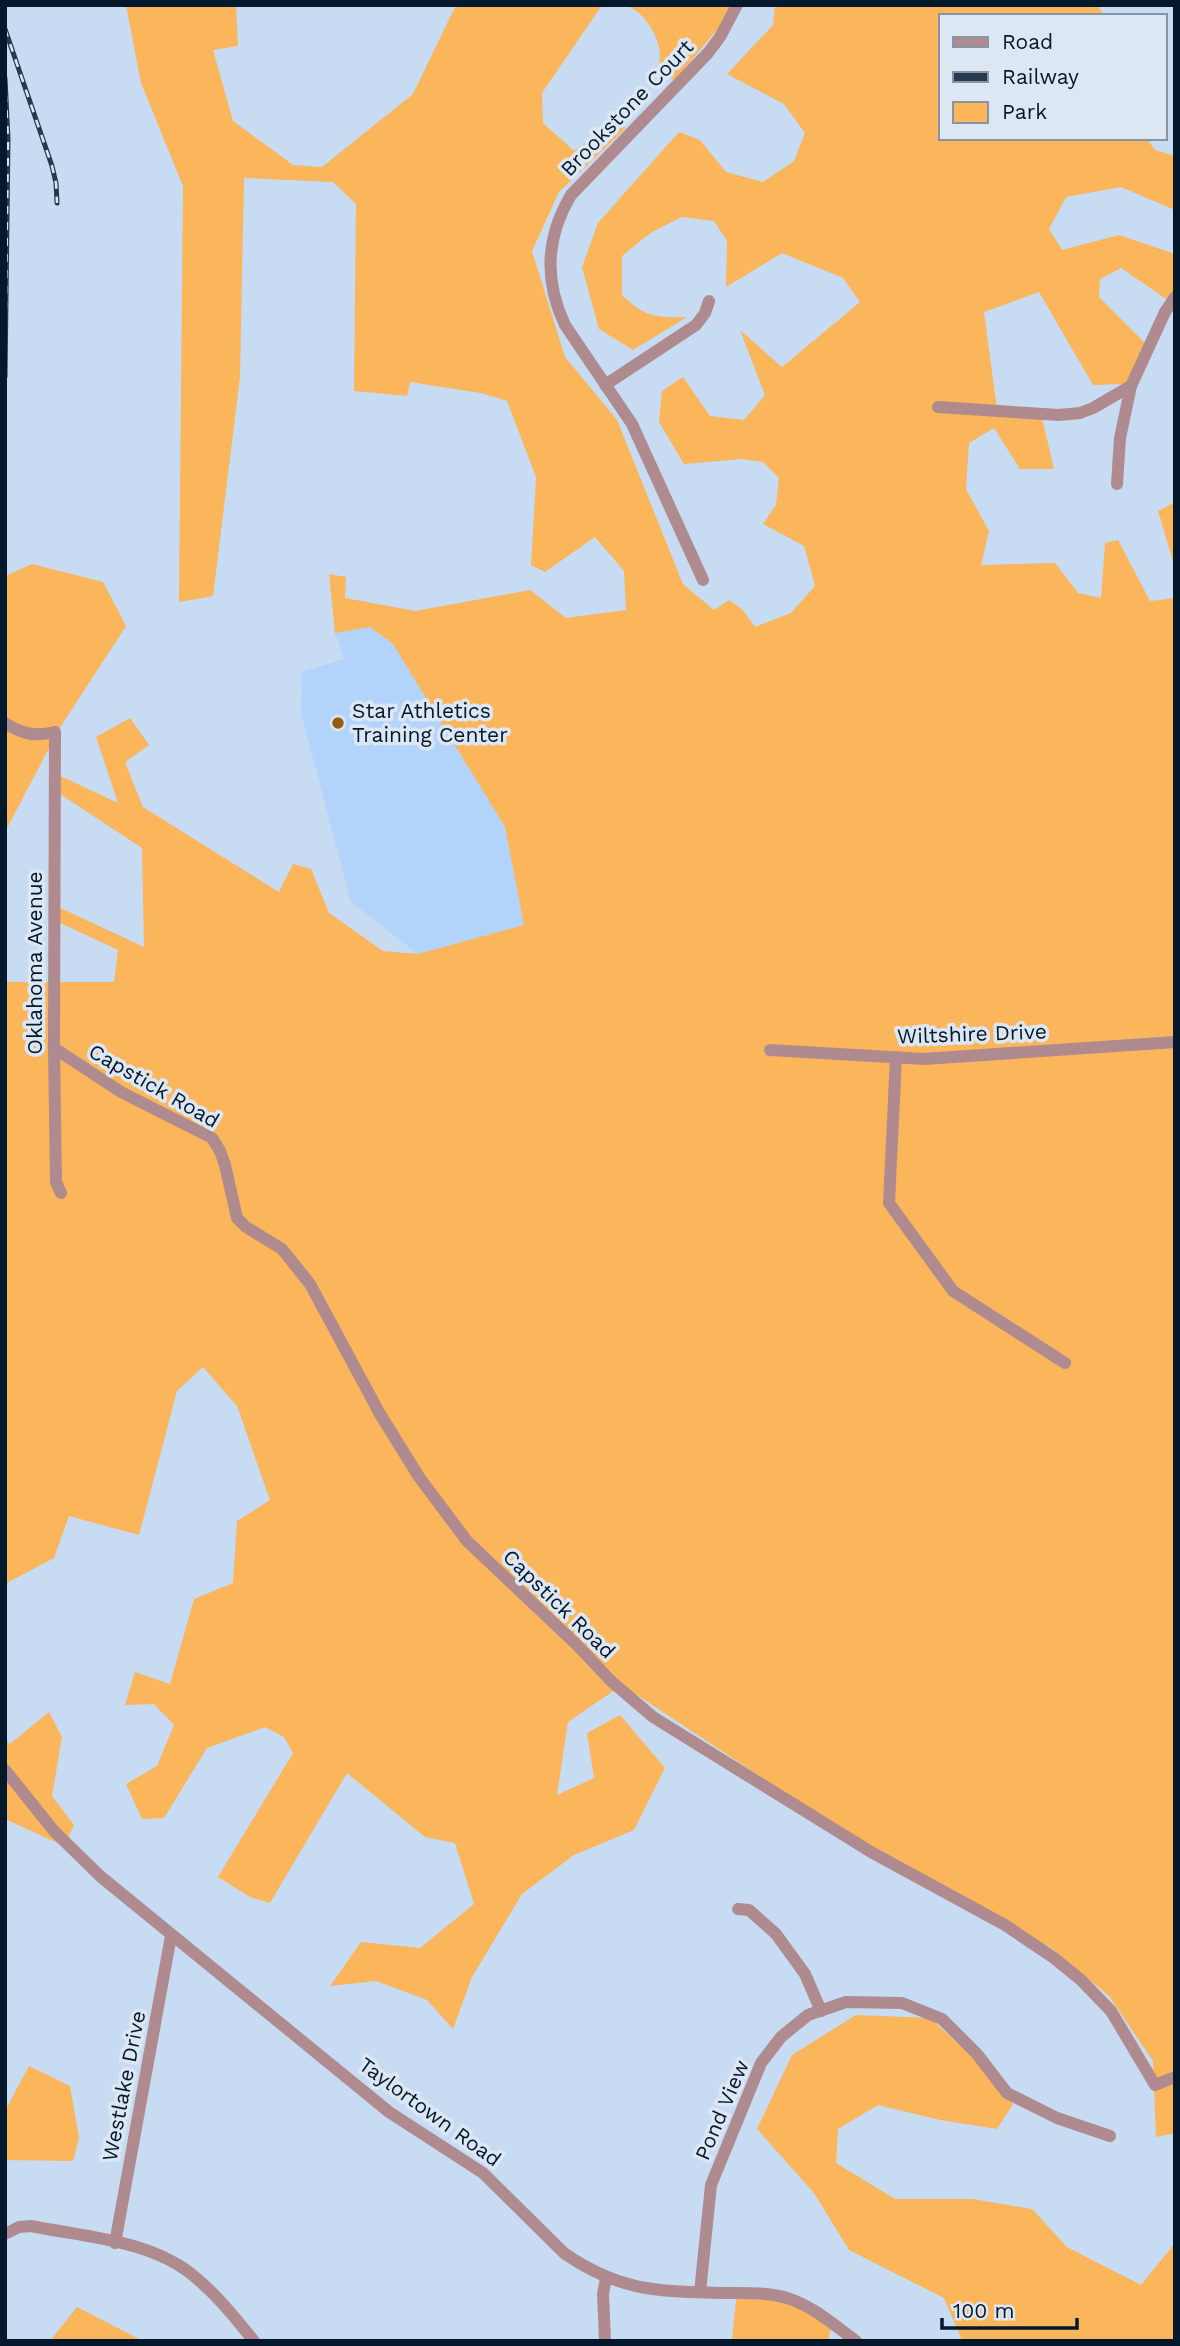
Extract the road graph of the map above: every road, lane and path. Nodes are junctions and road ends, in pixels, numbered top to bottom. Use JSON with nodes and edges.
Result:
{"nodes":[{"id":1,"x":737,"y":5,"type":"edge"},
{"id":2,"x":1175,"y":297,"type":"edge"},
{"id":3,"x":709,"y":301,"type":"dead end"},
{"id":4,"x":606,"y":385,"type":"junction"},
{"id":5,"x":1132,"y":386,"type":"junction"},
{"id":6,"x":938,"y":407,"type":"dead end"},
{"id":7,"x":1117,"y":484,"type":"dead end"},
{"id":8,"x":703,"y":580,"type":"dead end"},
{"id":9,"x":5,"y":723,"type":"edge"},
{"id":10,"x":1175,"y":1042,"type":"edge"},
{"id":11,"x":54,"y":1048,"type":"junction"},
{"id":12,"x":770,"y":1050,"type":"dead end"},
{"id":13,"x":897,"y":1057,"type":"junction"},
{"id":14,"x":61,"y":1193,"type":"dead end"},
{"id":15,"x":1065,"y":1363,"type":"dead end"},
{"id":16,"x":5,"y":1770,"type":"edge"},
{"id":17,"x":738,"y":1909,"type":"dead end"},
{"id":18,"x":172,"y":1936,"type":"junction"},
{"id":19,"x":821,"y":2011,"type":"junction"},
{"id":20,"x":1175,"y":2077,"type":"edge"},
{"id":21,"x":1110,"y":2136,"type":"dead end"},
{"id":22,"x":5,"y":2234,"type":"edge"},
{"id":23,"x":115,"y":2243,"type":"junction"},
{"id":24,"x":606,"y":2278,"type":"junction"},
{"id":25,"x":700,"y":2292,"type":"junction"},
{"id":26,"x":254,"y":2341,"type":"edge"},
{"id":27,"x":605,"y":2341,"type":"edge"},
{"id":28,"x":856,"y":2341,"type":"edge"}],
"edges":[{"from":1,"to":4,"type":"street","name":"Brookstone Court"},
{"from":2,"to":5,"type":"street"},
{"from":3,"to":4,"type":"street"},
{"from":4,"to":8,"type":"street","name":"Brookstone Court"},
{"from":5,"to":6,"type":"street"},
{"from":5,"to":7,"type":"street"},
{"from":9,"to":11,"type":"street","name":"Oklahoma Avenue"},
{"from":10,"to":13,"type":"street","name":"Wiltshire Drive"},
{"from":11,"to":14,"type":"street","name":"Oklahoma Avenue"},
{"from":11,"to":20,"type":"street","name":"Capstick Road"},
{"from":12,"to":13,"type":"street","name":"Wiltshire Drive"},
{"from":13,"to":15,"type":"street"},
{"from":16,"to":18,"type":"street","name":"Taylortown Road"},
{"from":17,"to":19,"type":"street"},
{"from":18,"to":23,"type":"street","name":"Westlake Drive"},
{"from":18,"to":24,"type":"street","name":"Taylortown Road"},
{"from":19,"to":21,"type":"street","name":"Pond View"},
{"from":19,"to":25,"type":"street","name":"Pond View"},
{"from":22,"to":23,"type":"street"},
{"from":23,"to":26,"type":"street"},
{"from":24,"to":25,"type":"street","name":"Taylortown Road"},
{"from":24,"to":27,"type":"street"},
{"from":25,"to":28,"type":"street","name":"Taylortown Road"}]}
